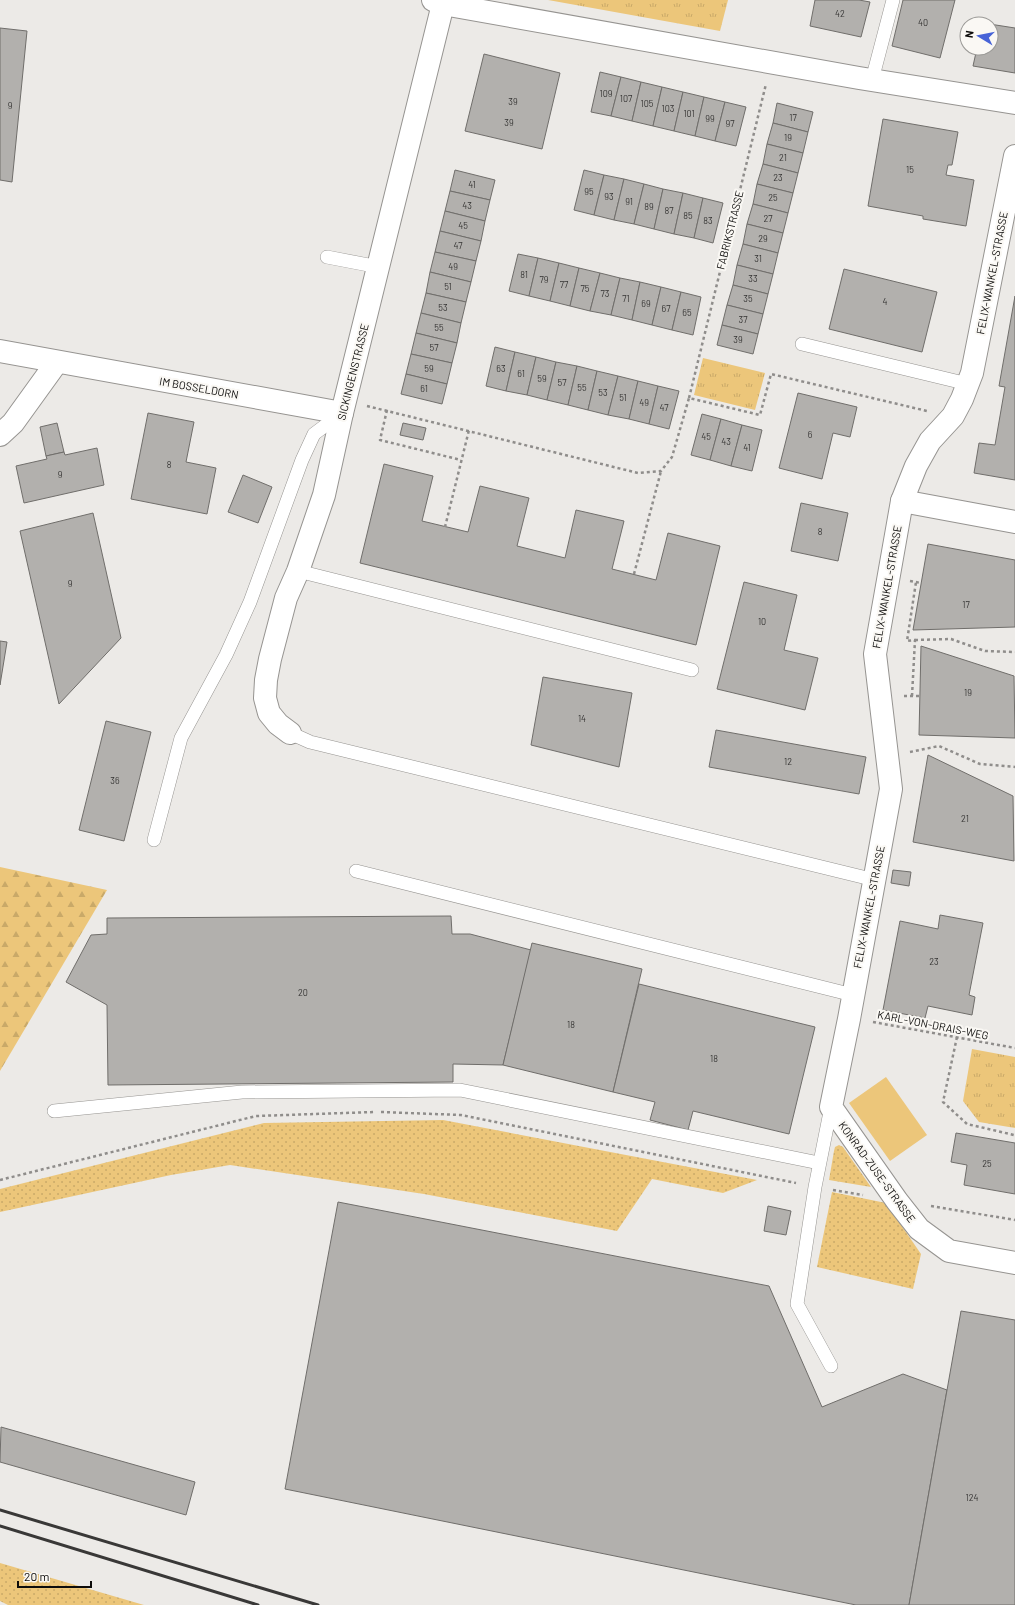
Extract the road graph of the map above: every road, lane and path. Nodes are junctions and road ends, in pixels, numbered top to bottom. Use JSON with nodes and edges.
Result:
{"nodes":[{"id":1,"x":893,"y":0,"type":"edge"},
{"id":2,"x":440,"y":1,"type":"edge"},
{"id":3,"x":771,"y":62,"type":"junction"},
{"id":4,"x":872,"y":80,"type":"junction"},
{"id":5,"x":1015,"y":103,"type":"edge"},
{"id":6,"x":1015,"y":156,"type":"edge"},
{"id":7,"x":327,"y":257,"type":"dead end"},
{"id":8,"x":379,"y":267,"type":"junction"},
{"id":9,"x":802,"y":344,"type":"dead end"},
{"id":10,"x":0,"y":351,"type":"edge"},
{"id":11,"x":57,"y":362,"type":"junction"},
{"id":12,"x":968,"y":384,"type":"junction"},
{"id":13,"x":689,"y":398,"type":"junction"},
{"id":14,"x":344,"y":407,"type":"junction"},
{"id":15,"x":387,"y":410,"type":"junction"},
{"id":16,"x":932,"y":412,"type":"dead end"},
{"id":17,"x":469,"y":430,"type":"junction"},
{"id":18,"x":0,"y":435,"type":"edge"},
{"id":19,"x":461,"y":460,"type":"junction"},
{"id":20,"x":661,"y":471,"type":"junction"},
{"id":21,"x":902,"y":501,"type":"junction"},
{"id":22,"x":1015,"y":522,"type":"edge"},
{"id":23,"x":445,"y":526,"type":"dead end"},
{"id":24,"x":298,"y":571,"type":"junction"},
{"id":25,"x":634,"y":574,"type":"dead end"},
{"id":26,"x":916,"y":582,"type":"dead end"},
{"id":27,"x":915,"y":640,"type":"junction"},
{"id":28,"x":1015,"y":652,"type":"edge"},
{"id":29,"x":692,"y":670,"type":"dead end"},
{"id":30,"x":912,"y":696,"type":"dead end"},
{"id":31,"x":290,"y":732,"type":"joint"},
{"id":32,"x":887,"y":757,"type":"junction"},
{"id":33,"x":1015,"y":767,"type":"edge"},
{"id":34,"x":154,"y":840,"type":"dead end"},
{"id":35,"x":356,"y":871,"type":"dead end"},
{"id":36,"x":875,"y":880,"type":"junction"},
{"id":37,"x":853,"y":995,"type":"junction"},
{"id":38,"x":849,"y":1017,"type":"junction"},
{"id":39,"x":957,"y":1037,"type":"junction"},
{"id":40,"x":1015,"y":1048,"type":"edge"},
{"id":41,"x":830,"y":1107,"type":"junction"},
{"id":42,"x":54,"y":1111,"type":"dead end"},
{"id":43,"x":1014,"y":1135,"type":"edge"},
{"id":44,"x":819,"y":1163,"type":"junction"},
{"id":45,"x":0,"y":1180,"type":"edge"},
{"id":46,"x":815,"y":1187,"type":"junction"},
{"id":47,"x":897,"y":1201,"type":"junction"},
{"id":48,"x":1015,"y":1220,"type":"edge"},
{"id":49,"x":1015,"y":1263,"type":"edge"},
{"id":50,"x":831,"y":1366,"type":"dead end"}],
"edges":[{"from":1,"to":4,"type":"lane"},
{"from":2,"to":3,"type":"street"},
{"from":2,"to":8,"type":"street","name":"SICKINGENSTRASSE"},
{"from":3,"to":4,"type":"street"},
{"from":3,"to":13,"type":"path","name":"FABRIKSTRASSE"},
{"from":4,"to":5,"type":"street"},
{"from":6,"to":12,"type":"street","name":"FELIX-WANKEL-STRASSE"},
{"from":7,"to":8,"type":"lane"},
{"from":8,"to":14,"type":"street","name":"SICKINGENSTRASSE"},
{"from":9,"to":12,"type":"lane"},
{"from":10,"to":11,"type":"street","name":"IM BOSSELDORN"},
{"from":11,"to":14,"type":"street","name":"IM BOSSELDORN"},
{"from":11,"to":18,"type":"street"},
{"from":12,"to":21,"type":"street","name":"FELIX-WANKEL-STRASSE"},
{"from":13,"to":16,"type":"path"},
{"from":13,"to":20,"type":"path","name":"FABRIKSTRASSE"},
{"from":14,"to":15,"type":"path"},
{"from":14,"to":24,"type":"street","name":"SICKINGENSTRASSE"},
{"from":14,"to":34,"type":"lane"},
{"from":15,"to":17,"type":"path"},
{"from":15,"to":19,"type":"path"},
{"from":17,"to":19,"type":"path"},
{"from":17,"to":20,"type":"path"},
{"from":19,"to":23,"type":"path"},
{"from":20,"to":25,"type":"path"},
{"from":21,"to":22,"type":"street"},
{"from":21,"to":32,"type":"street","name":"FELIX-WANKEL-STRASSE"},
{"from":24,"to":29,"type":"lane"},
{"from":24,"to":31,"type":"street","name":"SICKINGENSTRASSE"},
{"from":26,"to":27,"type":"path"},
{"from":27,"to":28,"type":"path"},
{"from":27,"to":30,"type":"path"},
{"from":31,"to":36,"type":"lane"},
{"from":32,"to":33,"type":"path"},
{"from":32,"to":36,"type":"street","name":"FELIX-WANKEL-STRASSE"},
{"from":35,"to":37,"type":"lane"},
{"from":36,"to":37,"type":"street","name":"FELIX-WANKEL-STRASSE"},
{"from":37,"to":38,"type":"street","name":"FELIX-WANKEL-STRASSE"},
{"from":38,"to":39,"type":"path","name":"KARL-VON-DRAIS-WEG"},
{"from":38,"to":41,"type":"street","name":"FELIX-WANKEL-STRASSE"},
{"from":39,"to":40,"type":"path","name":"KARL-VON-DRAIS-WEG"},
{"from":39,"to":43,"type":"path"},
{"from":41,"to":44,"type":"lane"},
{"from":41,"to":47,"type":"street","name":"KONRAD-ZUSE-STRASSE"},
{"from":42,"to":44,"type":"lane"},
{"from":44,"to":46,"type":"lane"},
{"from":45,"to":46,"type":"path"},
{"from":46,"to":47,"type":"path"},
{"from":46,"to":50,"type":"lane"},
{"from":47,"to":48,"type":"path"},
{"from":47,"to":49,"type":"street","name":"KONRAD-ZUSE-STRASSE"}]}
